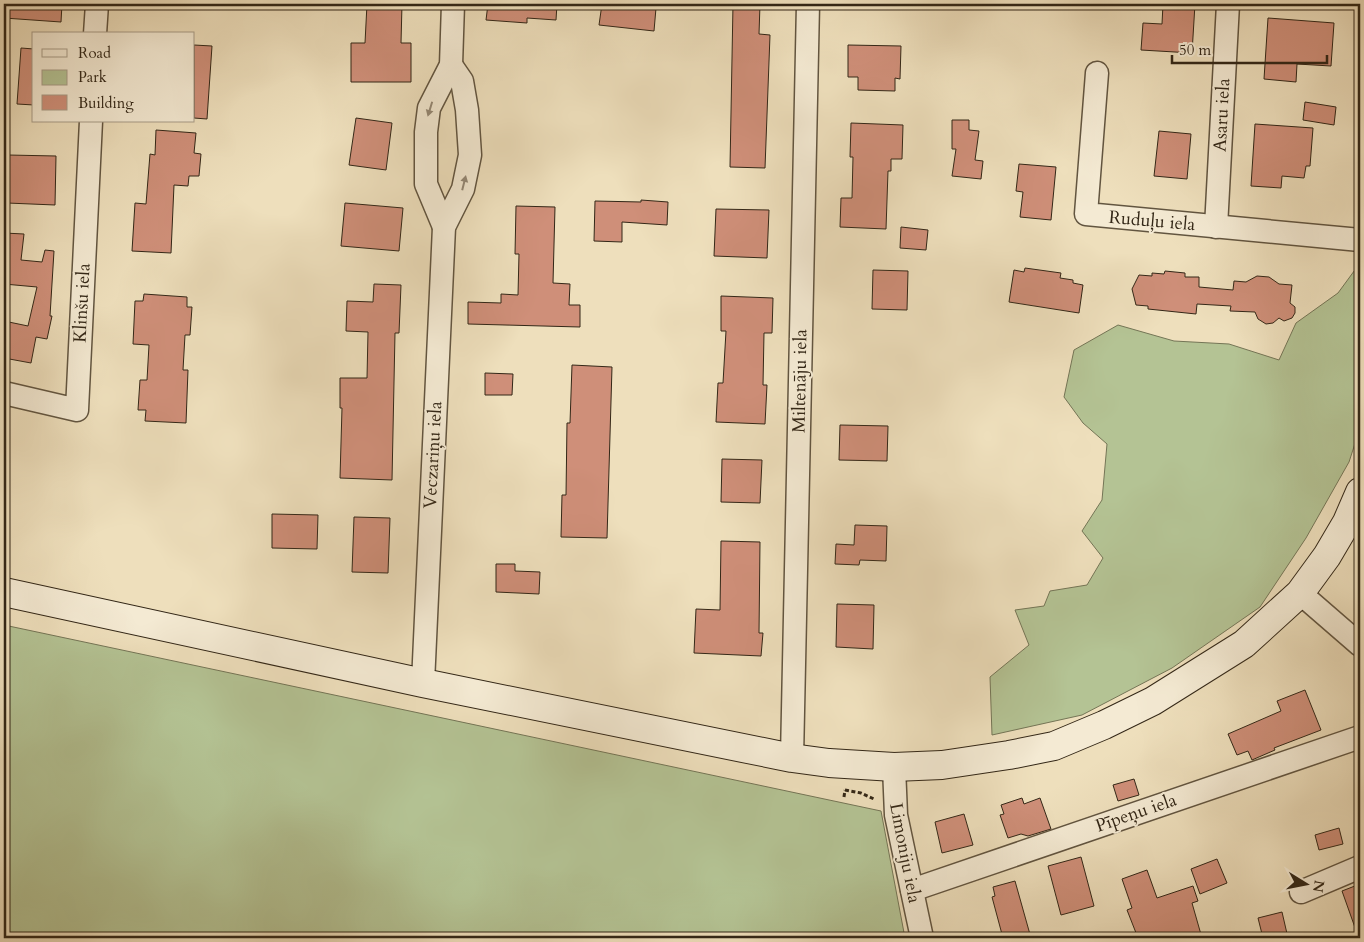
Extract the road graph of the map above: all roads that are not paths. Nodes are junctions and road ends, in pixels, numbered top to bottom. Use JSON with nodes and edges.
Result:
{"nodes":[{"id":1,"x":96,"y":4,"type":"edge"},
{"id":2,"x":454,"y":4,"type":"edge"},
{"id":3,"x":808,"y":4,"type":"edge"},
{"id":4,"x":1228,"y":4,"type":"edge"},
{"id":5,"x":95,"y":32,"type":"edge"},
{"id":6,"x":451,"y":65,"type":"junction"},
{"id":7,"x":1097,"y":73,"type":"dead end"},
{"id":8,"x":91,"y":122,"type":"edge"},
{"id":9,"x":444,"y":227,"type":"junction"},
{"id":10,"x":1216,"y":227,"type":"junction"},
{"id":11,"x":1360,"y":240,"type":"edge"},
{"id":12,"x":4,"y":393,"type":"edge"},
{"id":13,"x":1360,"y":492,"type":"edge"},
{"id":14,"x":4,"y":592,"type":"edge"},
{"id":15,"x":1300,"y":593,"type":"junction"},
{"id":16,"x":1360,"y":644,"type":"edge"},
{"id":17,"x":423,"y":683,"type":"junction"},
{"id":18,"x":1360,"y":737,"type":"edge"},
{"id":19,"x":792,"y":758,"type":"junction"},
{"id":20,"x":894,"y":767,"type":"junction"},
{"id":21,"x":1360,"y":868,"type":"edge"},
{"id":22,"x":912,"y":890,"type":"junction"},
{"id":23,"x":1301,"y":892,"type":"dead end"},
{"id":24,"x":922,"y":938,"type":"edge"}],
"edges":[{"from":1,"to":5,"type":"street"},
{"from":2,"to":6,"type":"street","name":"Veczariņu iela"},
{"from":3,"to":19,"type":"street","name":"Miltenāju iela"},
{"from":4,"to":10,"type":"street","name":"Asaru iela"},
{"from":6,"to":9,"type":"street","name":"Veczariņu iela","one_way":true},
{"from":9,"to":6,"type":"street","name":"Veczariņu iela","one_way":true},
{"from":7,"to":10,"type":"street","name":"Ruduļu iela"},
{"from":8,"to":12,"type":"street","name":"Klinšu iela"},
{"from":9,"to":17,"type":"street","name":"Veczariņu iela"},
{"from":10,"to":11,"type":"street","name":"Ruduļu iela"},
{"from":13,"to":15,"type":"main road"},
{"from":14,"to":17,"type":"main road"},
{"from":15,"to":16,"type":"street"},
{"from":15,"to":20,"type":"main road"},
{"from":17,"to":19,"type":"main road"},
{"from":18,"to":22,"type":"street","name":"Pīpeņu iela"},
{"from":19,"to":20,"type":"main road"},
{"from":20,"to":22,"type":"street","name":"Limoniju iela"},
{"from":21,"to":23,"type":"street"},
{"from":22,"to":24,"type":"street","name":"Limoniju iela"}]}
